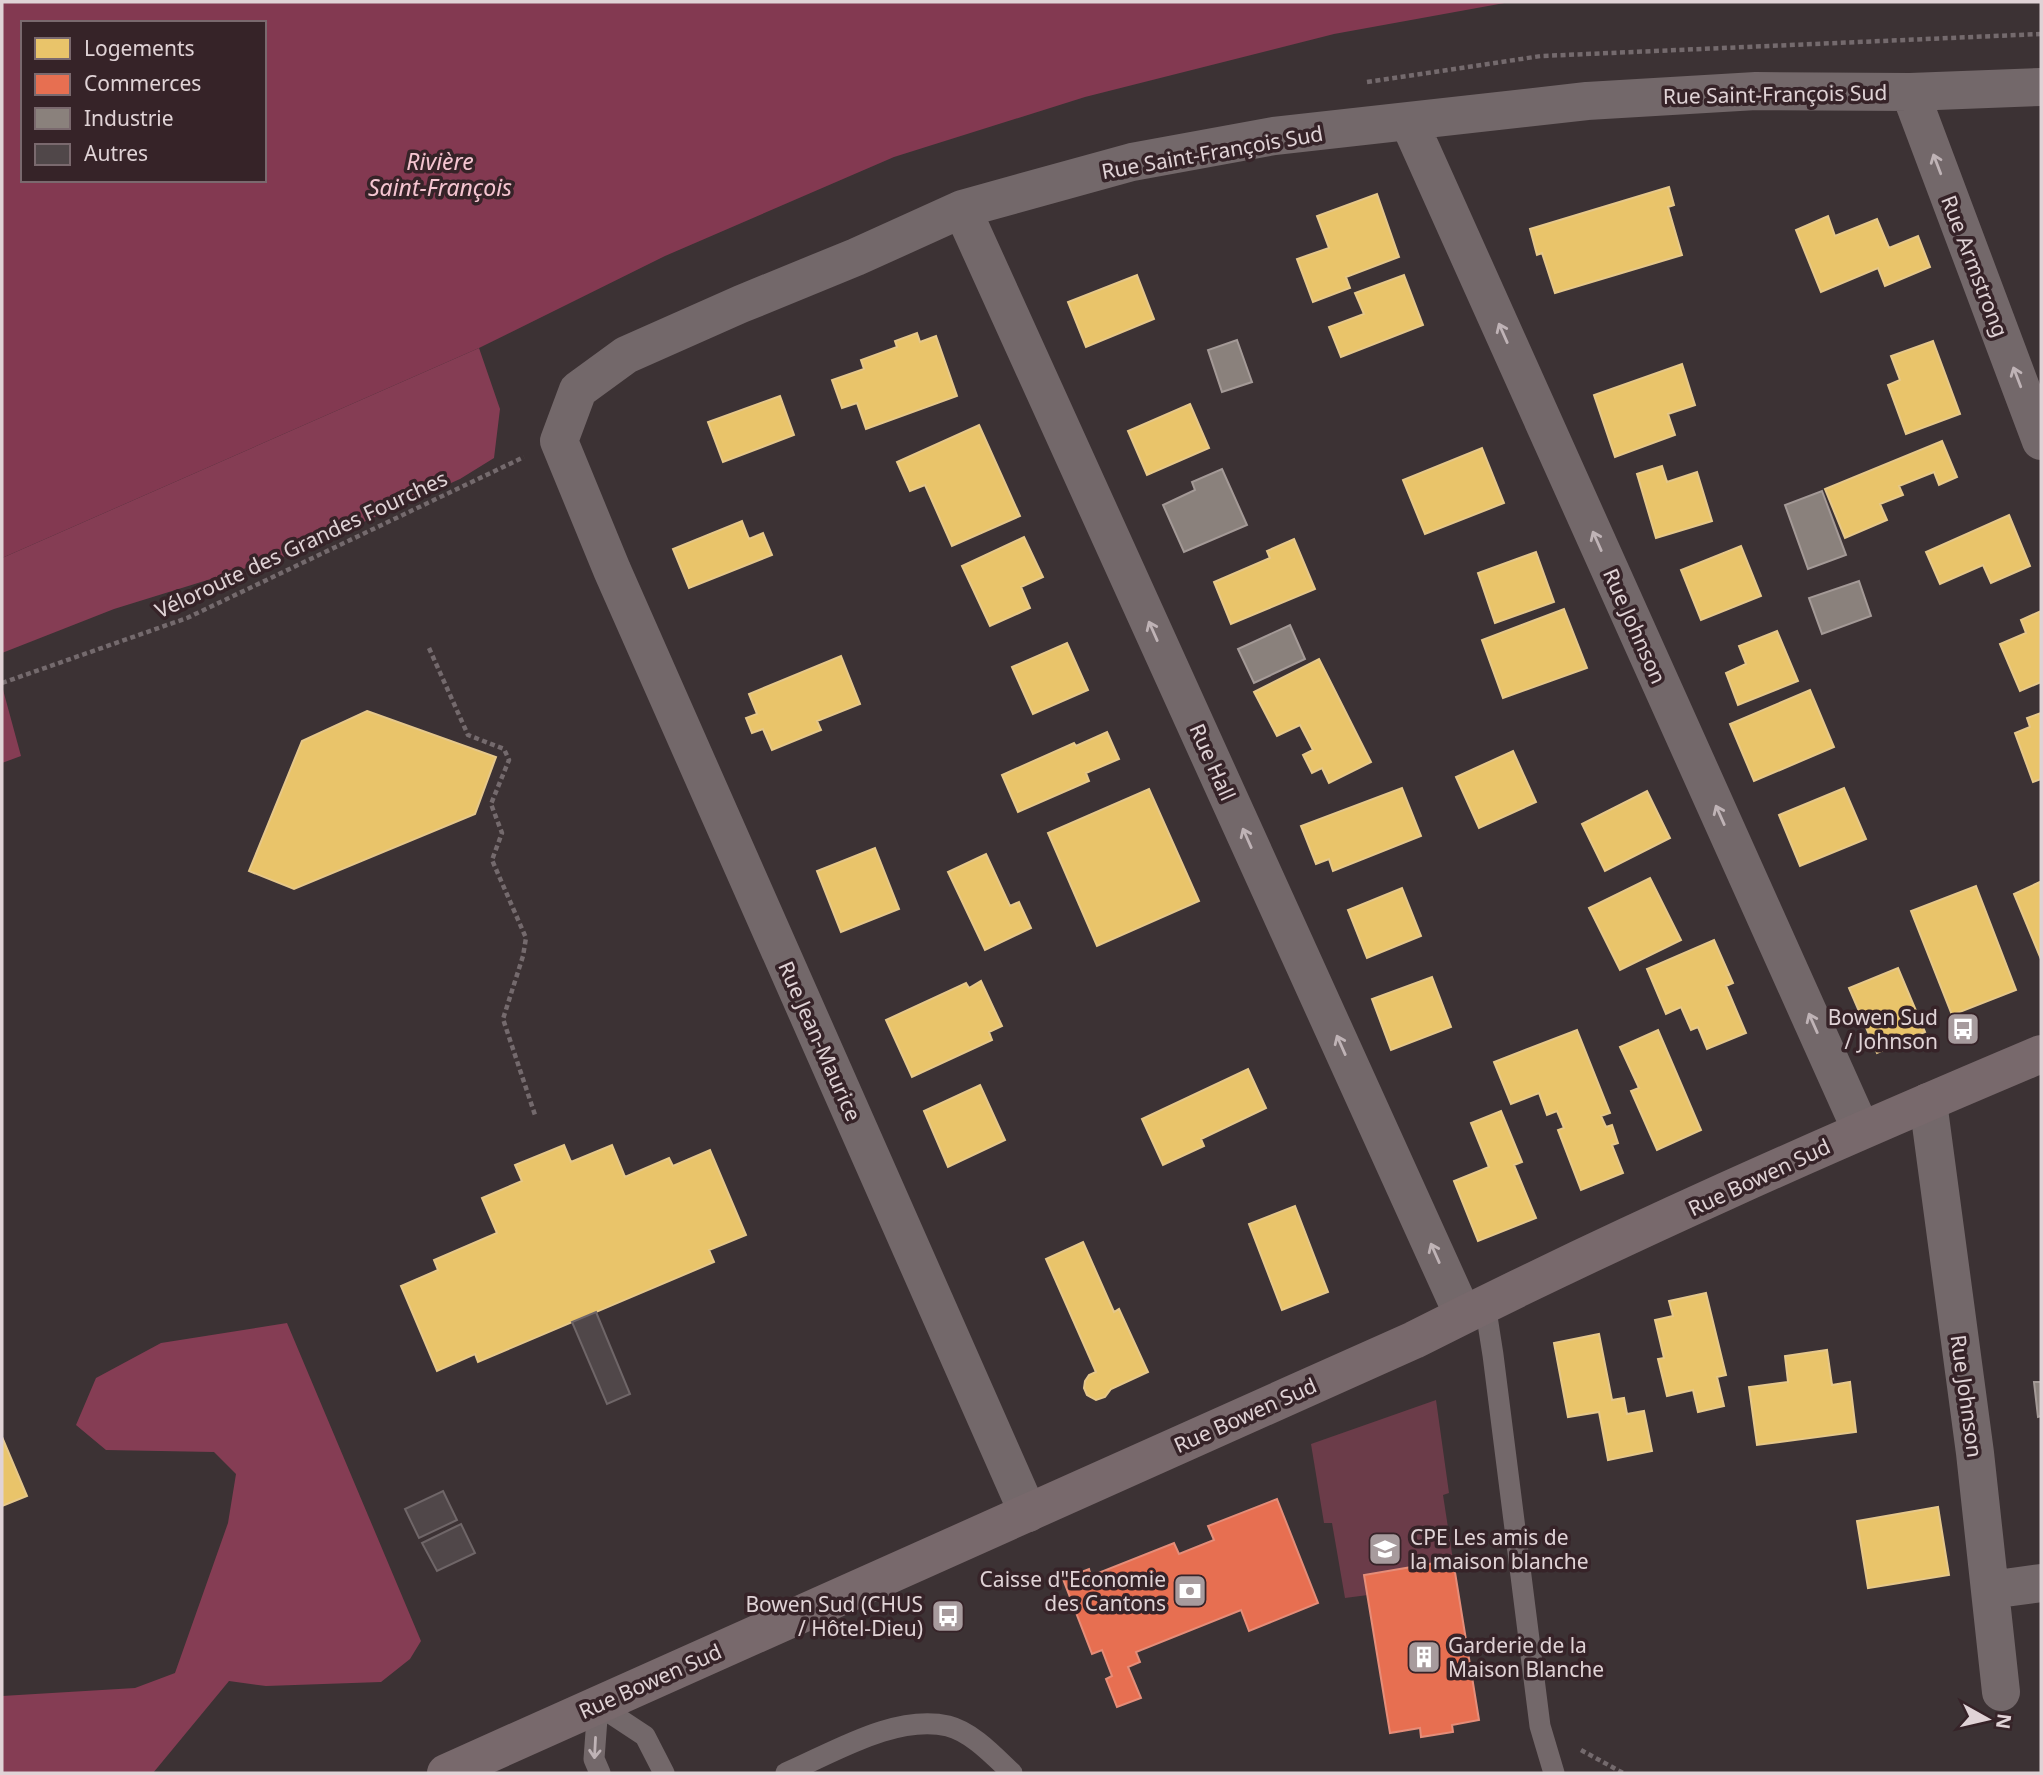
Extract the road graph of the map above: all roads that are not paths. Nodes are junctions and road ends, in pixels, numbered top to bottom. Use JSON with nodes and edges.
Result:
{"nodes":[{"id":1,"x":2041,"y":87,"type":"edge"},
{"id":2,"x":1910,"y":92,"type":"junction"},
{"id":3,"x":1409,"y":122,"type":"junction"},
{"id":4,"x":962,"y":209,"type":"junction"},
{"id":5,"x":2041,"y":441,"type":"edge"},
{"id":6,"x":612,"y":570,"type":"joint"},
{"id":7,"x":2041,"y":1054,"type":"edge"},
{"id":8,"x":1928,"y":1102,"type":"junction"},
{"id":9,"x":1861,"y":1130,"type":"junction"},
{"id":10,"x":1474,"y":1310,"type":"junction"},
{"id":11,"x":1028,"y":1513,"type":"junction"},
{"id":12,"x":2041,"y":1583,"type":"edge"},
{"id":13,"x":1990,"y":1590,"type":"junction"},
{"id":14,"x":2001,"y":1692,"type":"dead end"},
{"id":15,"x":598,"y":1705,"type":"junction"},
{"id":16,"x":1539,"y":1726,"type":"junction"},
{"id":17,"x":446,"y":1773,"type":"edge"},
{"id":18,"x":600,"y":1773,"type":"edge"},
{"id":19,"x":664,"y":1773,"type":"edge"},
{"id":20,"x":786,"y":1773,"type":"edge"},
{"id":21,"x":1012,"y":1773,"type":"edge"},
{"id":22,"x":1538,"y":1773,"type":"edge"},
{"id":23,"x":1554,"y":1773,"type":"edge"}],
"edges":[{"from":1,"to":2,"type":"street","name":"Rue Saint-François Sud"},
{"from":2,"to":3,"type":"street","name":"Rue Saint-François Sud"},
{"from":5,"to":2,"type":"street","name":"Rue Armstrong","one_way":true},
{"from":3,"to":4,"type":"street","name":"Rue Saint-François Sud"},
{"from":9,"to":3,"type":"street","name":"Rue Johnson","one_way":true},
{"from":4,"to":6,"type":"street","name":"Rue Saint-François Sud"},
{"from":10,"to":4,"type":"street","name":"Rue Hall","one_way":true},
{"from":6,"to":11,"type":"street","name":"Rue Jean-Maurice"},
{"from":7,"to":8,"type":"street","name":"Rue Bowen Sud"},
{"from":8,"to":9,"type":"street","name":"Rue Bowen Sud"},
{"from":8,"to":13,"type":"street","name":"Rue Johnson"},
{"from":9,"to":10,"type":"street","name":"Rue Bowen Sud"},
{"from":10,"to":11,"type":"street","name":"Rue Bowen Sud"},
{"from":10,"to":16,"type":"lane"},
{"from":11,"to":15,"type":"street","name":"Rue Bowen Sud"},
{"from":12,"to":13,"type":"street"},
{"from":13,"to":14,"type":"street","name":"Rue Johnson"},
{"from":15,"to":17,"type":"street","name":"Rue Bowen Sud"},
{"from":15,"to":18,"type":"lane","one_way":true},
{"from":15,"to":19,"type":"lane"},
{"from":16,"to":22,"type":"lane"},
{"from":16,"to":23,"type":"lane"},
{"from":20,"to":21,"type":"lane"}]}
